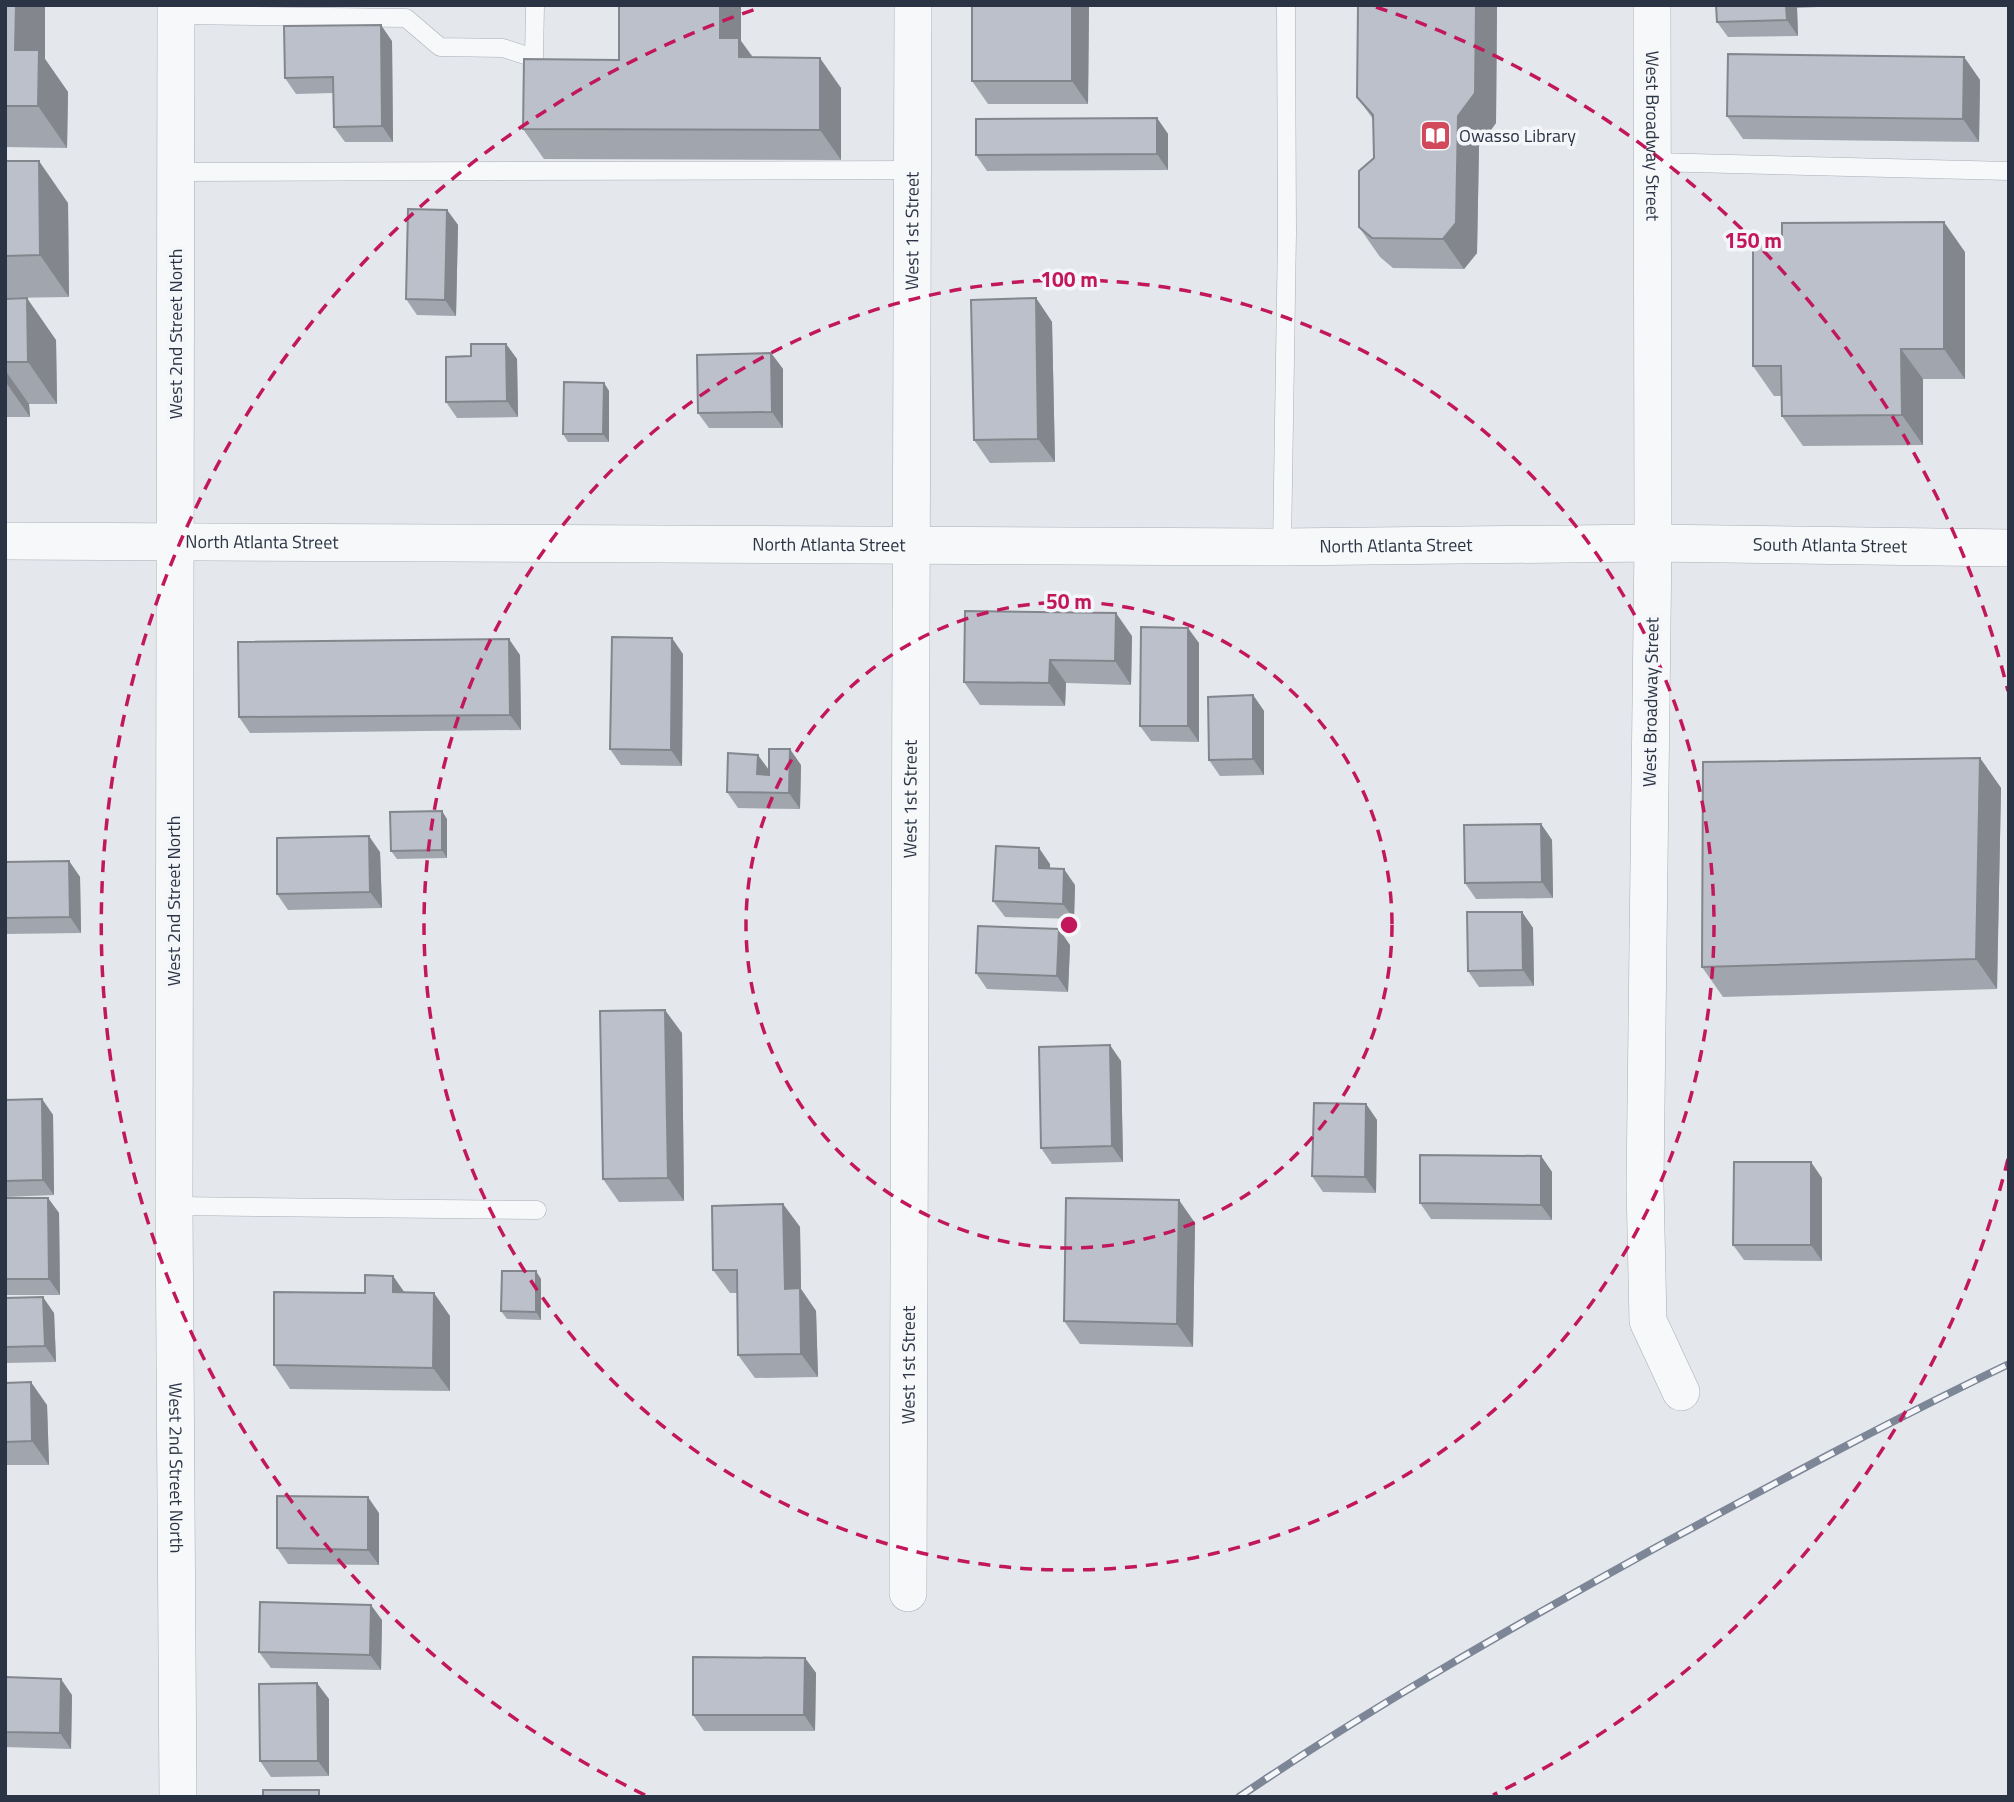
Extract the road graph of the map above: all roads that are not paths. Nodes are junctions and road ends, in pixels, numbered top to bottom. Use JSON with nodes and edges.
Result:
{"nodes":[{"id":1,"x":535,"y":5,"type":"edge"},
{"id":2,"x":913,"y":5,"type":"edge"},
{"id":3,"x":1286,"y":5,"type":"edge"},
{"id":4,"x":1652,"y":5,"type":"edge"},
{"id":5,"x":176,"y":10,"type":"edge"},
{"id":6,"x":1652,"y":162,"type":"junction"},
{"id":7,"x":914,"y":170,"type":"junction"},
{"id":8,"x":2009,"y":171,"type":"edge"},
{"id":9,"x":177,"y":172,"type":"junction"},
{"id":10,"x":5,"y":541,"type":"edge"},
{"id":11,"x":174,"y":541,"type":"junction"},
{"id":12,"x":1653,"y":542,"type":"junction"},
{"id":13,"x":909,"y":543,"type":"junction"},
{"id":14,"x":1282,"y":547,"type":"junction"},
{"id":15,"x":2009,"y":548,"type":"edge"},
{"id":16,"x":174,"y":1206,"type":"junction"},
{"id":17,"x":537,"y":1210,"type":"dead end"},
{"id":18,"x":1681,"y":1392,"type":"dead end"},
{"id":19,"x":908,"y":1593,"type":"dead end"},
{"id":20,"x":178,"y":1797,"type":"edge"}],
"edges":[{"from":1,"to":5,"type":"lane"},
{"from":2,"to":7,"type":"street","name":"West 1st Street"},
{"from":3,"to":14,"type":"lane"},
{"from":4,"to":6,"type":"street","name":"West Broadway Street"},
{"from":5,"to":9,"type":"street","name":"West 2nd Street North"},
{"from":6,"to":8,"type":"lane"},
{"from":6,"to":12,"type":"street","name":"West Broadway Street"},
{"from":7,"to":9,"type":"lane"},
{"from":7,"to":13,"type":"street","name":"West 1st Street"},
{"from":9,"to":11,"type":"street","name":"West 2nd Street North"},
{"from":10,"to":11,"type":"street","name":"North Atlanta Street"},
{"from":11,"to":13,"type":"street","name":"North Atlanta Street"},
{"from":11,"to":16,"type":"street","name":"West 2nd Street North"},
{"from":12,"to":14,"type":"street","name":"North Atlanta Street"},
{"from":12,"to":15,"type":"street","name":"South Atlanta Street"},
{"from":12,"to":18,"type":"street","name":"West Broadway Street"},
{"from":13,"to":14,"type":"street","name":"North Atlanta Street"},
{"from":13,"to":19,"type":"street","name":"West 1st Street"},
{"from":16,"to":17,"type":"lane"},
{"from":16,"to":20,"type":"street","name":"West 2nd Street North"}]}
